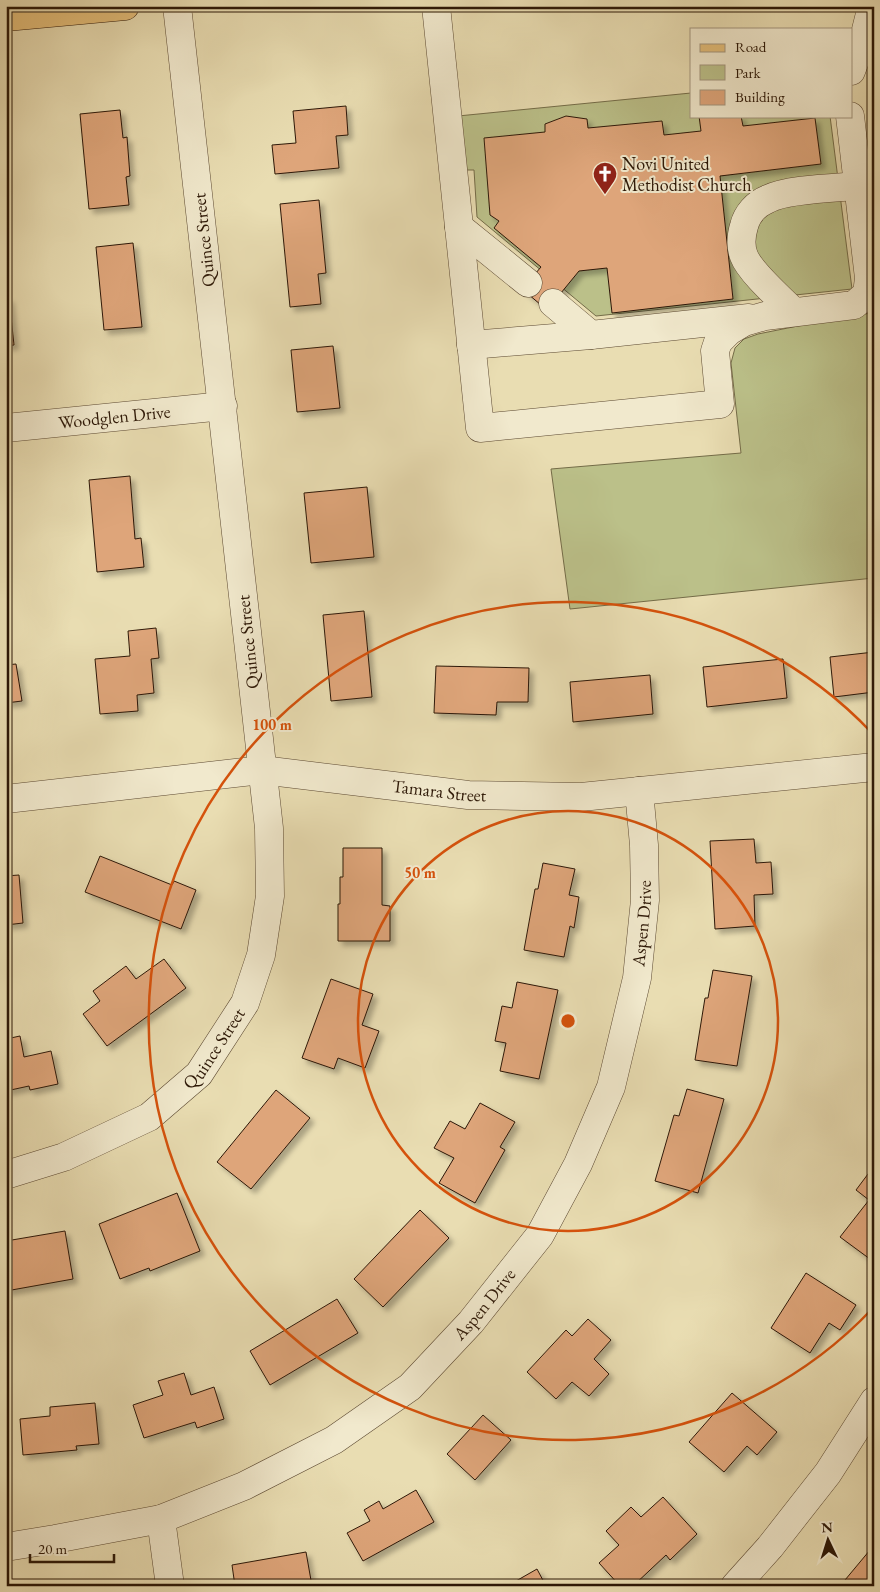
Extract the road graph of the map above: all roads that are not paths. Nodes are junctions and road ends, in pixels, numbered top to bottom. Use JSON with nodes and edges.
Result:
{"nodes":[{"id":1,"x":125,"y":6,"type":"edge"},
{"id":2,"x":177,"y":6,"type":"edge"},
{"id":3,"x":436,"y":6,"type":"edge"},
{"id":4,"x":872,"y":8,"type":"edge"},
{"id":5,"x":6,"y":18,"type":"edge"},
{"id":6,"x":852,"y":69,"type":"edge"},
{"id":7,"x":850,"y":118,"type":"edge"},
{"id":8,"x":858,"y":186,"type":"junction"},
{"id":9,"x":459,"y":227,"type":"junction"},
{"id":10,"x":871,"y":278,"type":"edge"},
{"id":11,"x":528,"y":283,"type":"dead end"},
{"id":12,"x":553,"y":303,"type":"dead end"},
{"id":13,"x":794,"y":312,"type":"junction"},
{"id":14,"x":765,"y":316,"type":"junction"},
{"id":15,"x":591,"y":335,"type":"junction"},
{"id":16,"x":471,"y":345,"type":"junction"},
{"id":17,"x":222,"y":406,"type":"junction"},
{"id":18,"x":6,"y":428,"type":"edge"},
{"id":19,"x":874,"y":767,"type":"edge"},
{"id":20,"x":262,"y":770,"type":"junction"},
{"id":21,"x":638,"y":791,"type":"junction"},
{"id":22,"x":6,"y":799,"type":"edge"},
{"id":23,"x":6,"y":1175,"type":"edge"},
{"id":24,"x":874,"y":1401,"type":"edge"},
{"id":25,"x":161,"y":1519,"type":"junction"},
{"id":26,"x":6,"y":1547,"type":"edge"},
{"id":27,"x":170,"y":1586,"type":"edge"},
{"id":28,"x":735,"y":1586,"type":"edge"}],
"edges":[{"from":1,"to":5,"type":"main road"},
{"from":2,"to":17,"type":"street","name":"Quince Street"},
{"from":3,"to":9,"type":"street"},
{"from":4,"to":6,"type":"street"},
{"from":7,"to":8,"type":"street"},
{"from":8,"to":10,"type":"street"},
{"from":8,"to":13,"type":"street"},
{"from":9,"to":11,"type":"street"},
{"from":9,"to":16,"type":"street"},
{"from":10,"to":13,"type":"street"},
{"from":12,"to":15,"type":"street"},
{"from":13,"to":14,"type":"street"},
{"from":14,"to":15,"type":"street"},
{"from":14,"to":16,"type":"street"},
{"from":15,"to":16,"type":"street"},
{"from":17,"to":18,"type":"street","name":"Woodglen Drive"},
{"from":17,"to":20,"type":"street","name":"Quince Street"},
{"from":19,"to":21,"type":"street","name":"Tamara Street"},
{"from":20,"to":21,"type":"street","name":"Tamara Street"},
{"from":20,"to":22,"type":"street","name":"Tamara Street"},
{"from":20,"to":23,"type":"street","name":"Quince Street"},
{"from":21,"to":25,"type":"street","name":"Aspen Drive"},
{"from":24,"to":28,"type":"street"},
{"from":25,"to":26,"type":"street","name":"Aspen Drive"},
{"from":25,"to":27,"type":"street"}]}
